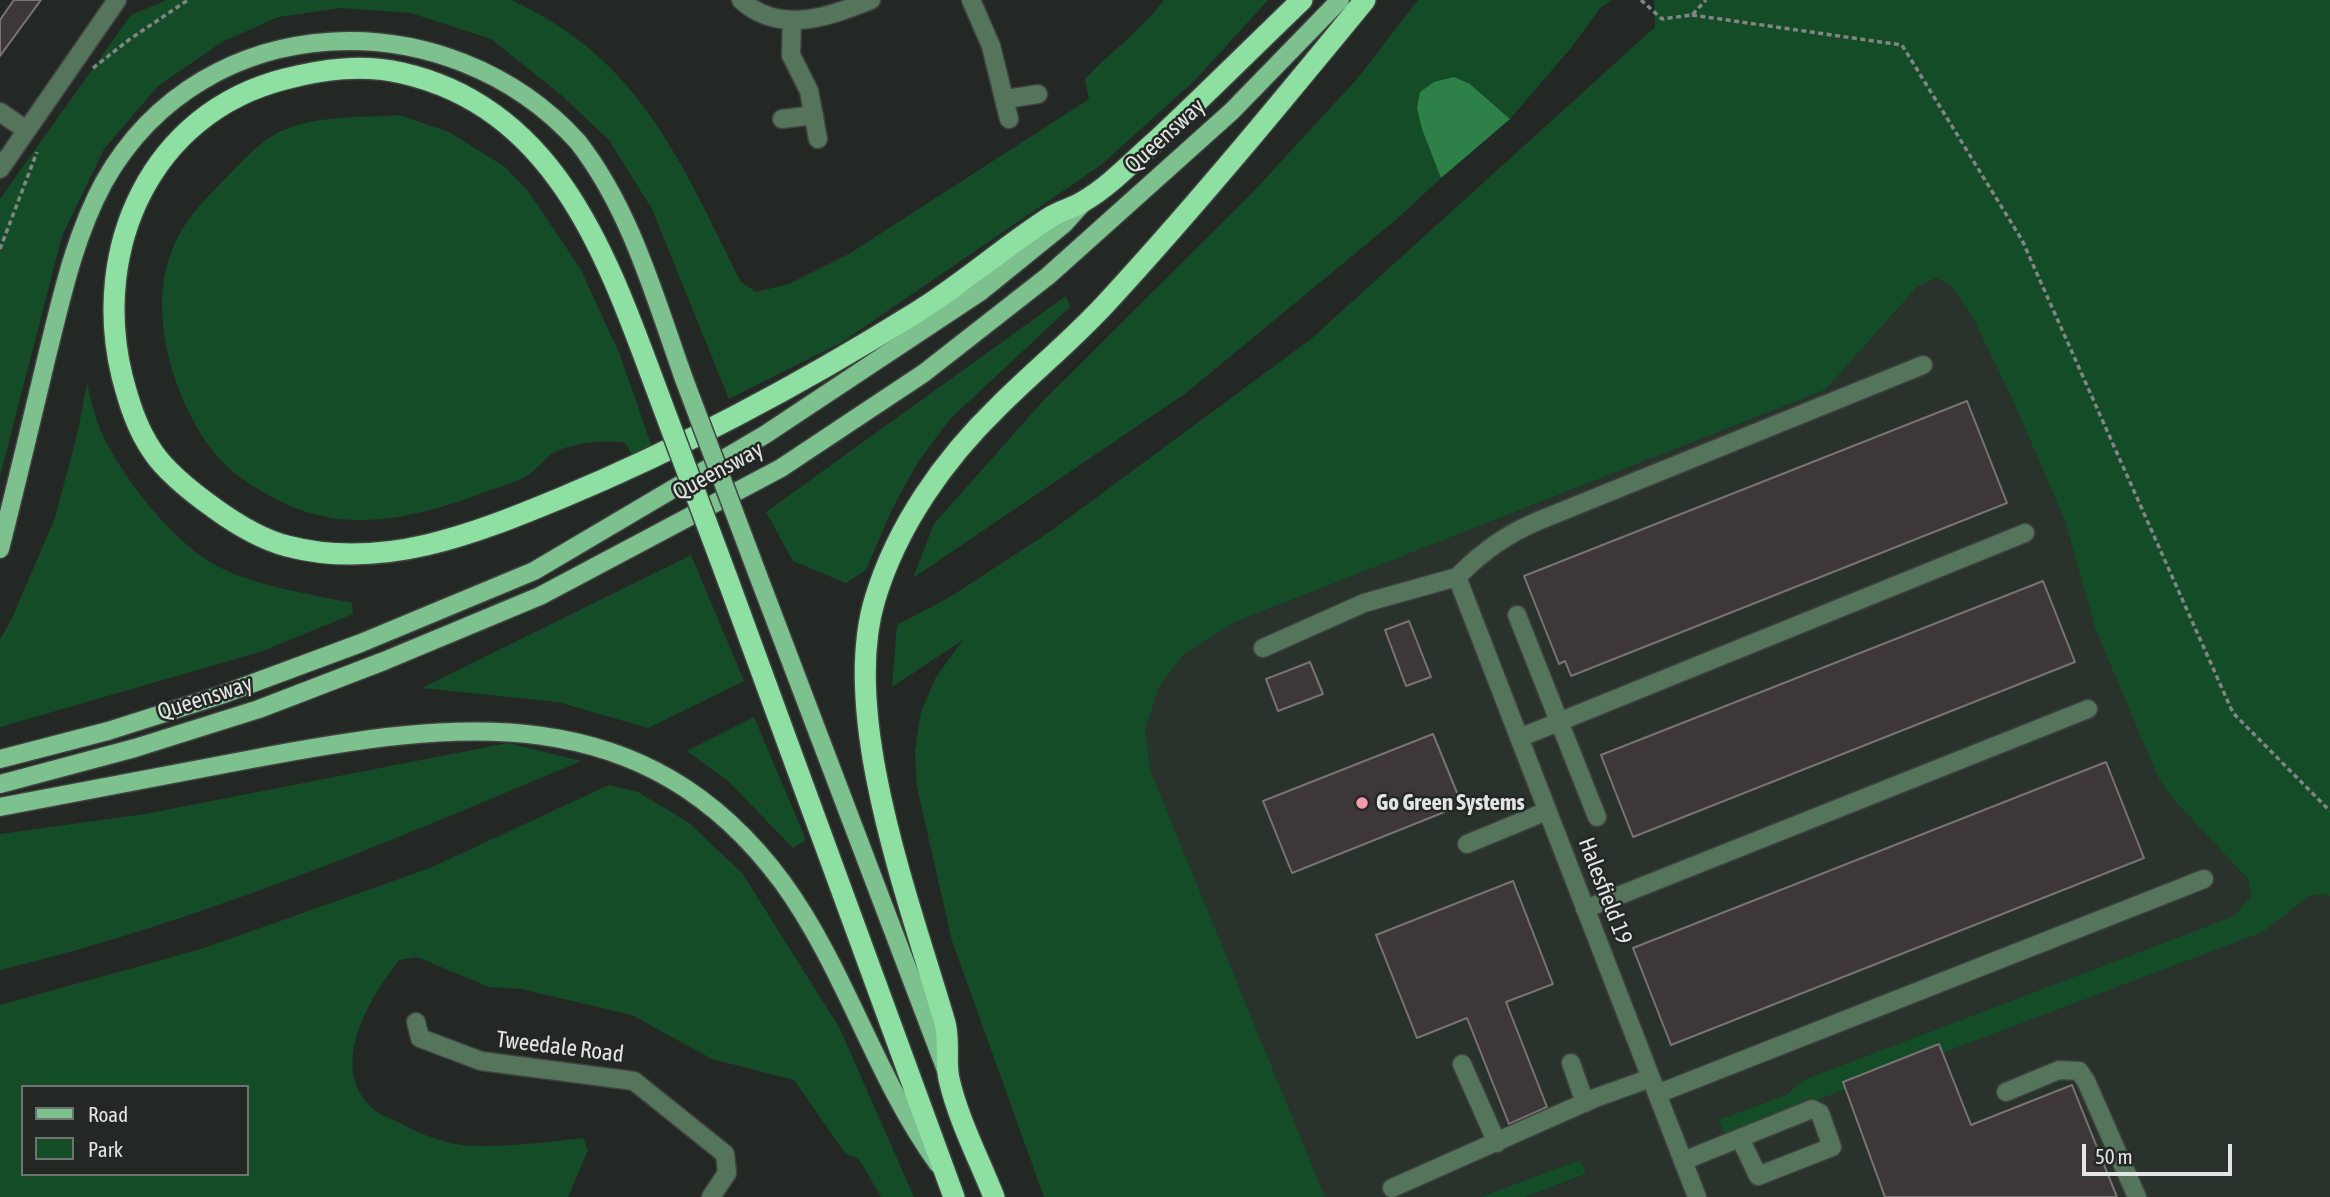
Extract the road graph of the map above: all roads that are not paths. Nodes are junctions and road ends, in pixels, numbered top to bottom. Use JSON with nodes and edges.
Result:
{"nodes":[{"id":1,"x":117,"y":0,"type":"edge"},
{"id":2,"x":741,"y":0,"type":"edge"},
{"id":3,"x":871,"y":0,"type":"edge"},
{"id":4,"x":971,"y":0,"type":"edge"},
{"id":5,"x":1301,"y":0,"type":"edge"},
{"id":6,"x":1340,"y":0,"type":"edge"},
{"id":7,"x":1366,"y":0,"type":"edge"},
{"id":8,"x":792,"y":20,"type":"junction"},
{"id":9,"x":1038,"y":94,"type":"dead end"},
{"id":10,"x":1006,"y":99,"type":"junction"},
{"id":11,"x":0,"y":112,"type":"edge"},
{"id":12,"x":814,"y":115,"type":"junction"},
{"id":13,"x":782,"y":119,"type":"dead end"},
{"id":14,"x":1009,"y":119,"type":"dead end"},
{"id":15,"x":34,"y":135,"type":"junction"},
{"id":16,"x":818,"y":139,"type":"dead end"},
{"id":17,"x":0,"y":169,"type":"edge"},
{"id":18,"x":1084,"y":201,"type":"junction"},
{"id":19,"x":1923,"y":365,"type":"dead end"},
{"id":20,"x":2025,"y":533,"type":"dead end"},
{"id":21,"x":0,"y":549,"type":"edge"},
{"id":22,"x":1457,"y":577,"type":"junction"},
{"id":23,"x":1517,"y":615,"type":"dead end"},
{"id":24,"x":1262,"y":648,"type":"dead end"},
{"id":25,"x":2088,"y":709,"type":"dead end"},
{"id":26,"x":1559,"y":722,"type":"junction"},
{"id":27,"x":1519,"y":738,"type":"junction"},
{"id":28,"x":0,"y":760,"type":"edge"},
{"id":29,"x":0,"y":784,"type":"edge"},
{"id":30,"x":0,"y":807,"type":"edge"},
{"id":31,"x":1548,"y":811,"type":"junction"},
{"id":32,"x":1597,"y":817,"type":"dead end"},
{"id":33,"x":1466,"y":844,"type":"dead end"},
{"id":34,"x":2204,"y":879,"type":"dead end"},
{"id":35,"x":1585,"y":909,"type":"junction"},
{"id":36,"x":416,"y":1022,"type":"dead end"},
{"id":37,"x":1571,"y":1063,"type":"dead end"},
{"id":38,"x":1462,"y":1064,"type":"dead end"},
{"id":39,"x":948,"y":1078,"type":"junction"},
{"id":40,"x":1654,"y":1086,"type":"junction"},
{"id":41,"x":2006,"y":1092,"type":"dead end"},
{"id":42,"x":1585,"y":1103,"type":"junction"},
{"id":43,"x":1740,"y":1138,"type":"junction"},
{"id":44,"x":1497,"y":1143,"type":"junction"},
{"id":45,"x":1683,"y":1161,"type":"junction"},
{"id":46,"x":946,"y":1176,"type":"junction"},
{"id":47,"x":1392,"y":1188,"type":"dead end"},
{"id":48,"x":711,"y":1197,"type":"edge"},
{"id":49,"x":954,"y":1197,"type":"edge"},
{"id":50,"x":993,"y":1197,"type":"edge"},
{"id":51,"x":1697,"y":1197,"type":"edge"},
{"id":52,"x":2137,"y":1197,"type":"edge"}],
"edges":[{"from":1,"to":15,"type":"street"},
{"from":2,"to":8,"type":"street"},
{"from":3,"to":8,"type":"street"},
{"from":4,"to":10,"type":"street"},
{"from":5,"to":18,"type":"highway","name":"Queensway"},
{"from":6,"to":29,"type":"main road","name":"Queensway"},
{"from":7,"to":39,"type":"highway"},
{"from":8,"to":12,"type":"street"},
{"from":9,"to":10,"type":"street"},
{"from":10,"to":14,"type":"street"},
{"from":11,"to":15,"type":"street"},
{"from":12,"to":13,"type":"street"},
{"from":12,"to":16,"type":"street"},
{"from":15,"to":17,"type":"street"},
{"from":18,"to":28,"type":"main road","name":"Queensway"},
{"from":18,"to":46,"type":"highway","bridge":true},
{"from":19,"to":22,"type":"street"},
{"from":20,"to":26,"type":"street"},
{"from":21,"to":39,"type":"main road","bridge":true},
{"from":22,"to":24,"type":"street"},
{"from":22,"to":27,"type":"street","name":"Halesfield 19"},
{"from":23,"to":26,"type":"street"},
{"from":25,"to":35,"type":"street"},
{"from":26,"to":27,"type":"street"},
{"from":26,"to":32,"type":"street"},
{"from":27,"to":31,"type":"street","name":"Halesfield 19"},
{"from":30,"to":46,"type":"main road"},
{"from":31,"to":33,"type":"street"},
{"from":31,"to":35,"type":"street","name":"Halesfield 19"},
{"from":34,"to":40,"type":"street"},
{"from":35,"to":40,"type":"street","name":"Halesfield 19"},
{"from":36,"to":48,"type":"street","name":"Tweedale Road"},
{"from":37,"to":42,"type":"street"},
{"from":38,"to":44,"type":"street"},
{"from":39,"to":50,"type":"highway"},
{"from":40,"to":42,"type":"street"},
{"from":40,"to":45,"type":"street","name":"Halesfield 19"},
{"from":41,"to":52,"type":"street"},
{"from":42,"to":44,"type":"street"},
{"from":43,"to":43,"type":"street"},
{"from":43,"to":45,"type":"street"},
{"from":44,"to":47,"type":"street"},
{"from":45,"to":51,"type":"street","name":"Halesfield 19"},
{"from":46,"to":49,"type":"highway"}]}
